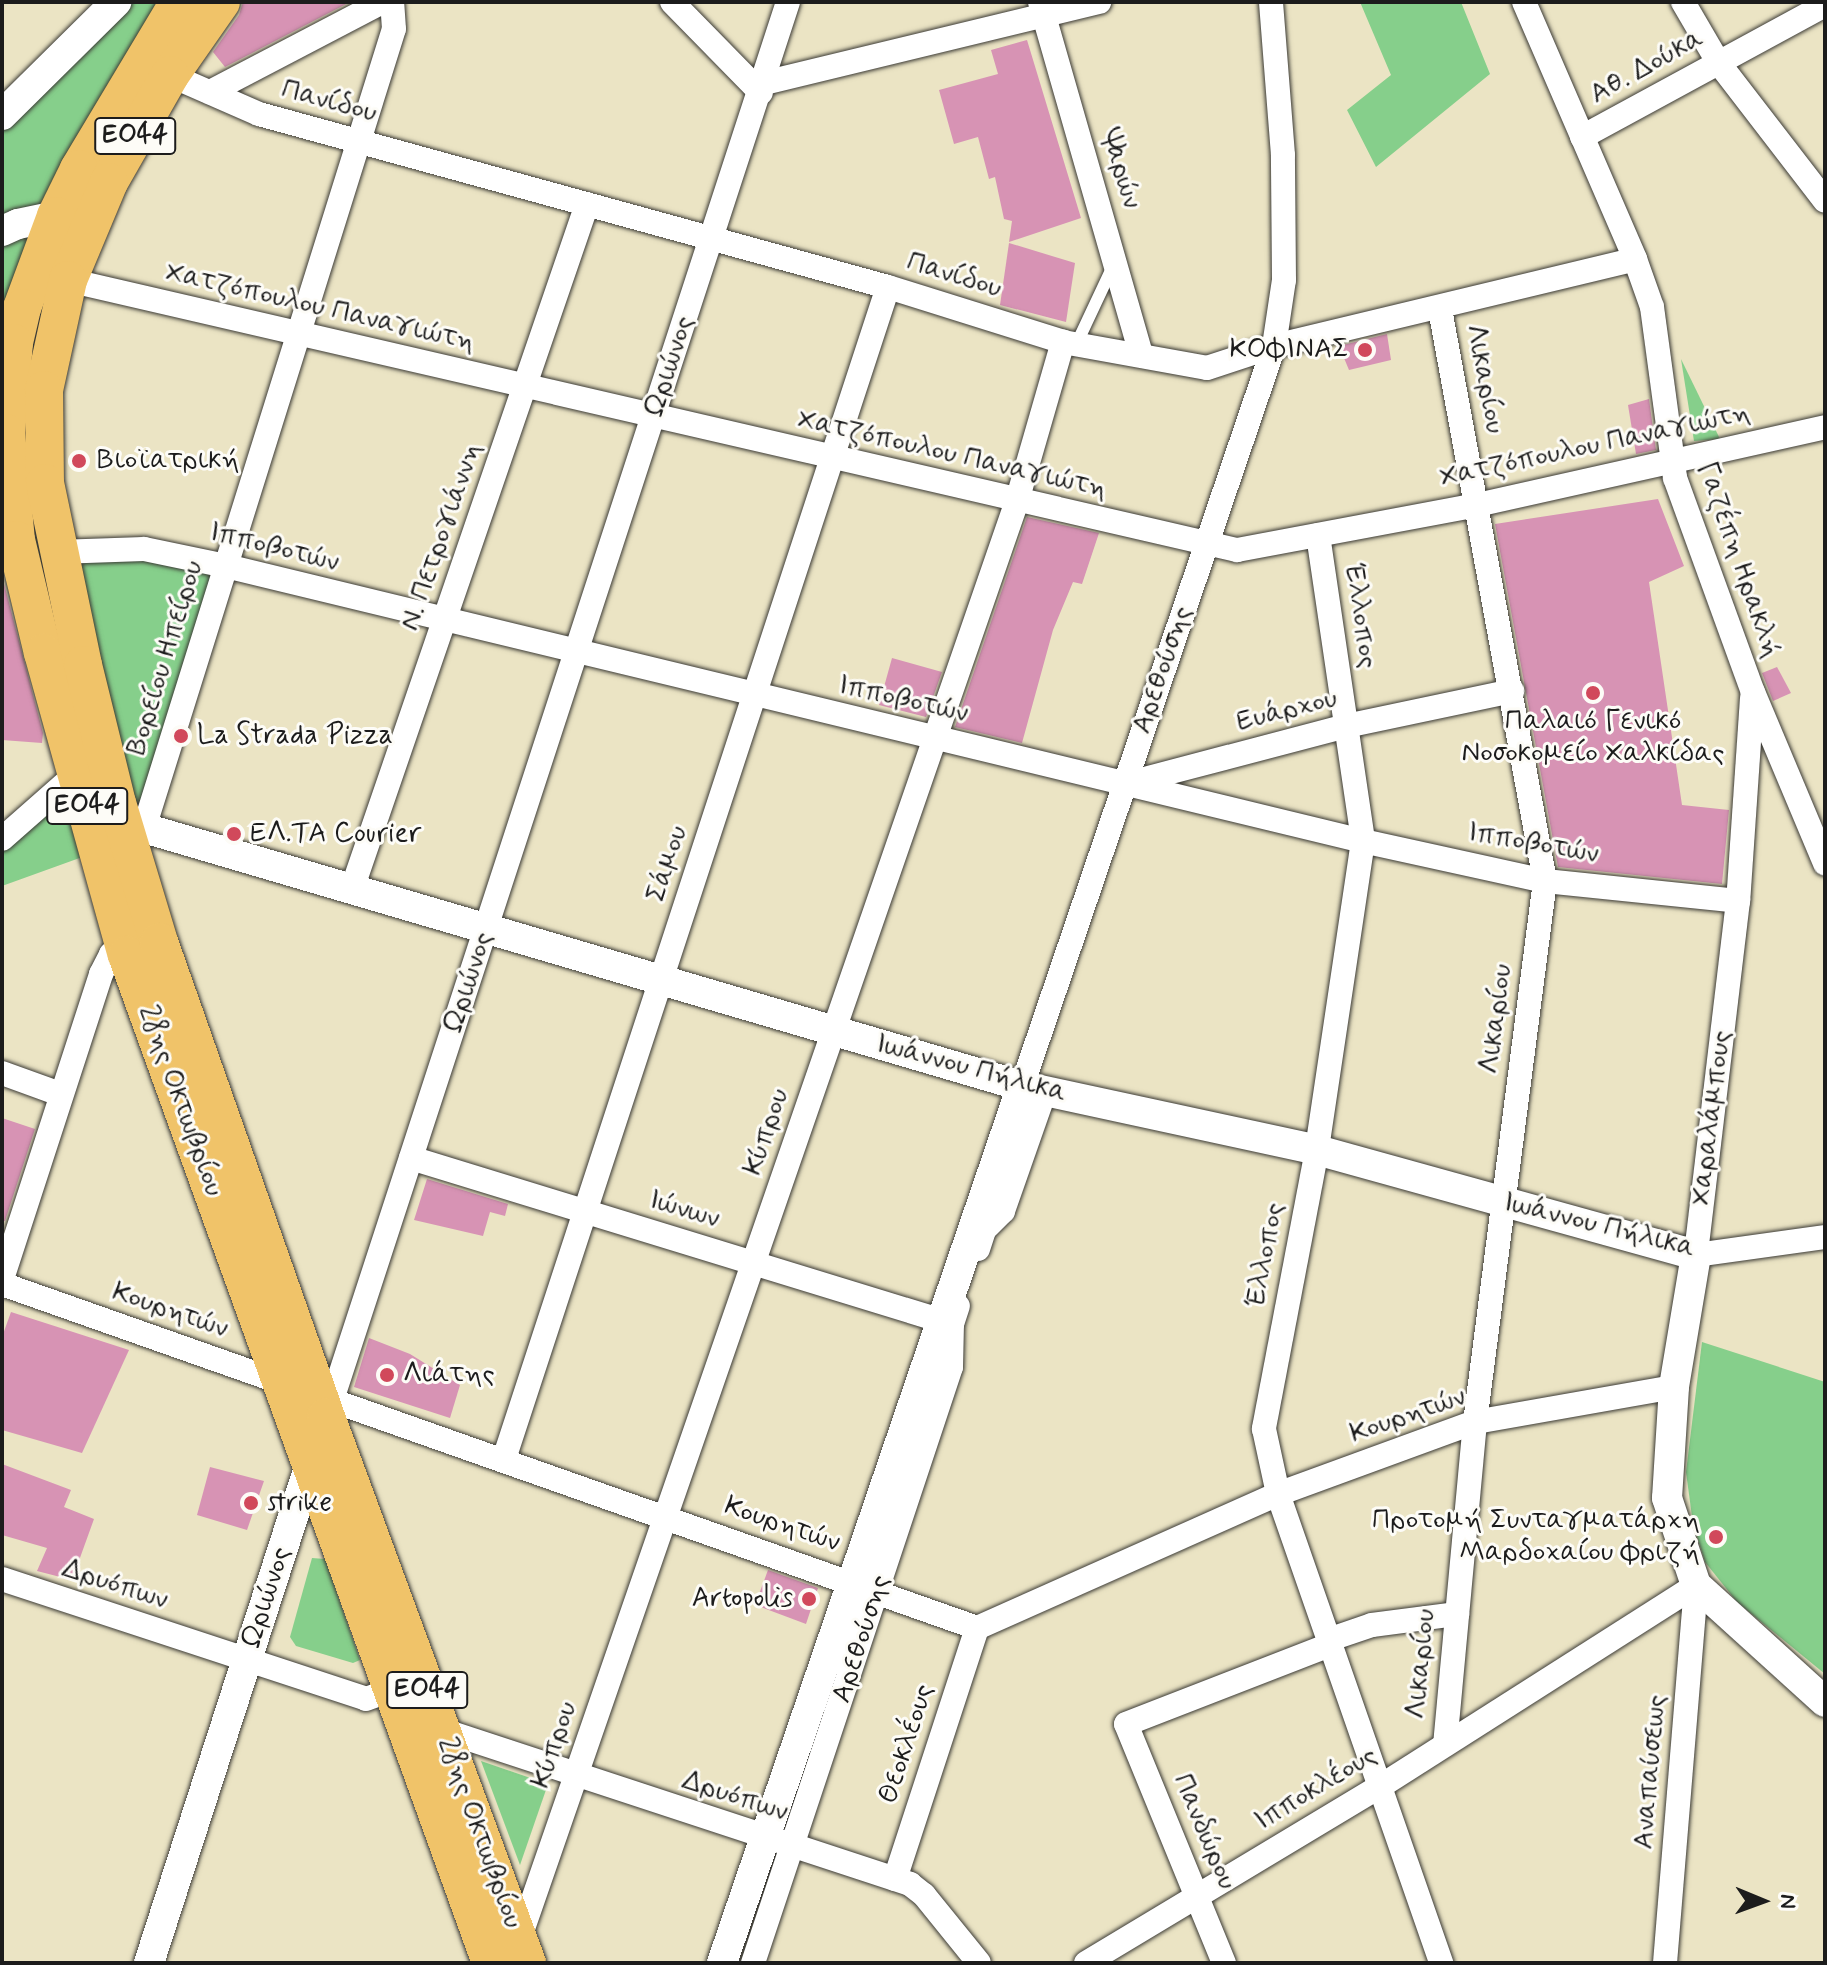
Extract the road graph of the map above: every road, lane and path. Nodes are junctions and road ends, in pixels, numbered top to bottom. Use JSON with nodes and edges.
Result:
{"nodes":[{"id":1,"x":116,"y":2,"type":"edge"},
{"id":2,"x":179,"y":2,"type":"edge"},
{"id":3,"x":221,"y":2,"type":"edge"},
{"id":4,"x":382,"y":2,"type":"edge"},
{"id":5,"x":392,"y":2,"type":"edge"},
{"id":6,"x":672,"y":2,"type":"edge"},
{"id":7,"x":788,"y":2,"type":"edge"},
{"id":8,"x":1099,"y":2,"type":"edge"},
{"id":9,"x":1271,"y":2,"type":"edge"},
{"id":10,"x":1524,"y":2,"type":"edge"},
{"id":11,"x":1683,"y":2,"type":"edge"},
{"id":12,"x":1825,"y":5,"type":"edge"},
{"id":13,"x":1041,"y":9,"type":"edge"},
{"id":14,"x":1718,"y":62,"type":"junction"},
{"id":15,"x":170,"y":75,"type":"junction"},
{"id":16,"x":762,"y":88,"type":"junction"},
{"id":17,"x":210,"y":92,"type":"junction"},
{"id":18,"x":2,"y":115,"type":"edge"},
{"id":19,"x":1582,"y":137,"type":"junction"},
{"id":20,"x":360,"y":142,"type":"junction"},
{"id":21,"x":1825,"y":201,"type":"edge"},
{"id":22,"x":587,"y":204,"type":"junction"},
{"id":23,"x":56,"y":216,"type":"junction"},
{"id":24,"x":2,"y":231,"type":"edge"},
{"id":25,"x":712,"y":241,"type":"junction"},
{"id":26,"x":1116,"y":259,"type":"junction"},
{"id":27,"x":1635,"y":259,"type":"junction"},
{"id":28,"x":68,"y":280,"type":"junction"},
{"id":29,"x":888,"y":287,"type":"junction"},
{"id":30,"x":1440,"y":309,"type":"junction"},
{"id":31,"x":301,"y":334,"type":"junction"},
{"id":32,"x":1070,"y":343,"type":"junction"},
{"id":33,"x":1274,"y":346,"type":"junction"},
{"id":34,"x":1141,"y":355,"type":"junction"},
{"id":35,"x":525,"y":386,"type":"junction"},
{"id":36,"x":654,"y":416,"type":"junction"},
{"id":37,"x":1825,"y":427,"type":"edge"},
{"id":38,"x":832,"y":458,"type":"junction"},
{"id":39,"x":1671,"y":460,"type":"junction"},
{"id":40,"x":1017,"y":501,"type":"junction"},
{"id":41,"x":1477,"y":505,"type":"junction"},
{"id":42,"x":1318,"y":535,"type":"junction"},
{"id":43,"x":9,"y":539,"type":"edge"},
{"id":44,"x":1207,"y":545,"type":"junction"},
{"id":45,"x":57,"y":552,"type":"junction"},
{"id":46,"x":226,"y":566,"type":"junction"},
{"id":47,"x":445,"y":621,"type":"junction"},
{"id":48,"x":25,"y":623,"type":"dead end"},
{"id":49,"x":31,"y":647,"type":"dead end"},
{"id":50,"x":577,"y":653,"type":"junction"},
{"id":51,"x":1512,"y":691,"type":"junction"},
{"id":52,"x":1753,"y":692,"type":"junction"},
{"id":53,"x":755,"y":696,"type":"junction"},
{"id":54,"x":1346,"y":726,"type":"junction"},
{"id":55,"x":935,"y":739,"type":"junction"},
{"id":56,"x":78,"y":772,"type":"junction"},
{"id":57,"x":1124,"y":784,"type":"junction"},
{"id":58,"x":135,"y":831,"type":"junction"},
{"id":59,"x":2,"y":839,"type":"edge"},
{"id":60,"x":1363,"y":841,"type":"junction"},
{"id":61,"x":1825,"y":863,"type":"edge"},
{"id":62,"x":1545,"y":881,"type":"junction"},
{"id":63,"x":352,"y":889,"type":"junction"},
{"id":64,"x":1738,"y":901,"type":"junction"},
{"id":65,"x":486,"y":928,"type":"junction"},
{"id":66,"x":125,"y":947,"type":"junction"},
{"id":67,"x":661,"y":980,"type":"junction"},
{"id":68,"x":835,"y":1031,"type":"junction"},
{"id":69,"x":2,"y":1073,"type":"edge"},
{"id":70,"x":1034,"y":1088,"type":"junction"},
{"id":71,"x":60,"y":1094,"type":"junction"},
{"id":72,"x":1317,"y":1150,"type":"junction"},
{"id":73,"x":411,"y":1158,"type":"junction"},
{"id":74,"x":1505,"y":1202,"type":"junction"},
{"id":75,"x":585,"y":1211,"type":"junction"},
{"id":76,"x":1825,"y":1237,"type":"edge"},
{"id":77,"x":1696,"y":1255,"type":"junction"},
{"id":78,"x":753,"y":1263,"type":"junction"},
{"id":79,"x":2,"y":1282,"type":"edge"},
{"id":80,"x":946,"y":1322,"type":"junction"},
{"id":81,"x":282,"y":1382,"type":"junction"},
{"id":82,"x":1674,"y":1387,"type":"junction"},
{"id":83,"x":325,"y":1404,"type":"junction"},
{"id":84,"x":1475,"y":1422,"type":"junction"},
{"id":85,"x":504,"y":1459,"type":"junction"},
{"id":86,"x":309,"y":1467,"type":"junction"},
{"id":87,"x":1278,"y":1494,"type":"junction"},
{"id":88,"x":666,"y":1516,"type":"junction"},
{"id":89,"x":2,"y":1579,"type":"edge"},
{"id":90,"x":1696,"y":1585,"type":"junction"},
{"id":91,"x":864,"y":1586,"type":"junction"},
{"id":92,"x":1457,"y":1614,"type":"junction"},
{"id":93,"x":977,"y":1628,"type":"junction"},
{"id":94,"x":1329,"y":1642,"type":"junction"},
{"id":95,"x":247,"y":1661,"type":"junction"},
{"id":96,"x":391,"y":1690,"type":"junction"},
{"id":97,"x":1825,"y":1702,"type":"edge"},
{"id":98,"x":442,"y":1730,"type":"junction"},
{"id":99,"x":1445,"y":1743,"type":"junction"},
{"id":100,"x":576,"y":1775,"type":"junction"},
{"id":101,"x":1381,"y":1786,"type":"junction"},
{"id":102,"x":778,"y":1843,"type":"junction"},
{"id":103,"x":895,"y":1879,"type":"junction"},
{"id":104,"x":1198,"y":1894,"type":"junction"},
{"id":105,"x":512,"y":1955,"type":"edge"},
{"id":106,"x":149,"y":1963,"type":"edge"},
{"id":107,"x":722,"y":1963,"type":"edge"},
{"id":108,"x":753,"y":1963,"type":"edge"},
{"id":109,"x":979,"y":1963,"type":"edge"},
{"id":110,"x":1086,"y":1963,"type":"edge"},
{"id":111,"x":1224,"y":1963,"type":"edge"},
{"id":112,"x":1441,"y":1963,"type":"edge"},
{"id":113,"x":1665,"y":1963,"type":"edge"}],
"edges":[{"from":1,"to":18,"type":"street"},
{"from":2,"to":23,"type":"main road","number":"ΕΟ44"},
{"from":3,"to":15,"type":"main road","number":"ΕΟ44"},
{"from":4,"to":17,"type":"street"},
{"from":5,"to":20,"type":"street","name":"Βορείου Ηπείρου"},
{"from":6,"to":16,"type":"street"},
{"from":7,"to":16,"type":"street","name":"Ωριώνος"},
{"from":8,"to":13,"type":"street"},
{"from":9,"to":33,"type":"street","name":"Αρεθούσης"},
{"from":10,"to":19,"type":"street","name":"Γαζέπη Ηρακλή"},
{"from":11,"to":14,"type":"street"},
{"from":12,"to":14,"type":"street","name":"Αθ. Δούκα"},
{"from":13,"to":16,"type":"street"},
{"from":13,"to":26,"type":"street","name":"Ψαρών"},
{"from":14,"to":19,"type":"street","name":"Αθ. Δούκα"},
{"from":14,"to":21,"type":"street"},
{"from":15,"to":17,"type":"street","name":"Πανίδου"},
{"from":15,"to":28,"type":"main road","number":"ΕΟ44"},
{"from":16,"to":25,"type":"street","name":"Ωριώνος"},
{"from":17,"to":20,"type":"street","name":"Πανίδου"},
{"from":19,"to":27,"type":"street","name":"Γαζέπη Ηρακλή"},
{"from":20,"to":22,"type":"street","name":"Πανίδου"},
{"from":20,"to":31,"type":"street","name":"Βορείου Ηπείρου"},
{"from":22,"to":25,"type":"street","name":"Πανίδου"},
{"from":22,"to":35,"type":"street","name":"Ν. Πετρογιάννη"},
{"from":23,"to":24,"type":"street"},
{"from":23,"to":43,"type":"main road","name":"28ης Οκτωβρίου","number":"ΕΟ44"},
{"from":25,"to":29,"type":"street","name":"Πανίδου"},
{"from":25,"to":36,"type":"street","name":"Ωριώνος"},
{"from":26,"to":32,"type":"lane"},
{"from":26,"to":34,"type":"street","name":"Ψαρών"},
{"from":27,"to":30,"type":"street","name":"Πανίδου"},
{"from":27,"to":39,"type":"street","name":"Γαζέπη Ηρακλή"},
{"from":28,"to":31,"type":"street","name":"Χατζόπουλου Παναγιώτη"},
{"from":28,"to":45,"type":"main road","name":"28ης Οκτωβρίου","number":"ΕΟ44"},
{"from":29,"to":32,"type":"street","name":"Πανίδου"},
{"from":29,"to":38,"type":"street","name":"Σάμου"},
{"from":30,"to":33,"type":"street","name":"Πανίδου"},
{"from":30,"to":41,"type":"street","name":"Λικαρίου"},
{"from":31,"to":35,"type":"street","name":"Χατζόπουλου Παναγιώτη"},
{"from":31,"to":46,"type":"street","name":"Βορείου Ηπείρου"},
{"from":32,"to":34,"type":"street","name":"Πανίδου"},
{"from":32,"to":40,"type":"street","name":"Κύπρου"},
{"from":33,"to":34,"type":"street","name":"Πανίδου"},
{"from":33,"to":44,"type":"street","name":"Αρεθούσης"},
{"from":35,"to":36,"type":"street","name":"Χατζόπουλου Παναγιώτη"},
{"from":35,"to":47,"type":"street","name":"Ν. Πετρογιάννη"},
{"from":36,"to":38,"type":"street","name":"Χατζόπουλου Παναγιώτη"},
{"from":36,"to":50,"type":"street","name":"Ωριώνος"},
{"from":37,"to":39,"type":"street","name":"Χατζόπουλου Παναγιώτη"},
{"from":38,"to":40,"type":"street","name":"Χατζόπουλου Παναγιώτη"},
{"from":38,"to":53,"type":"street","name":"Σάμου"},
{"from":39,"to":41,"type":"street","name":"Χατζόπουλου Παναγιώτη"},
{"from":39,"to":52,"type":"street","name":"Γαζέπη Ηρακλή"},
{"from":40,"to":44,"type":"street","name":"Χατζόπουλου Παναγιώτη"},
{"from":40,"to":55,"type":"street","name":"Κύπρου"},
{"from":41,"to":42,"type":"street","name":"Χατζόπουλου Παναγιώτη"},
{"from":41,"to":51,"type":"street","name":"Λικαρίου"},
{"from":42,"to":44,"type":"street","name":"Χατζόπουλου Παναγιώτη"},
{"from":42,"to":54,"type":"street","name":"Έλλοπος"},
{"from":43,"to":56,"type":"main road","name":"28ης Οκτωβρίου","number":"ΕΟ44"},
{"from":44,"to":57,"type":"street","name":"Αρεθούσης"},
{"from":45,"to":46,"type":"street","name":"Ιπποβοτών"},
{"from":45,"to":58,"type":"main road","name":"28ης Οκτωβρίου","number":"ΕΟ44"},
{"from":46,"to":47,"type":"street","name":"Ιπποβοτών"},
{"from":46,"to":58,"type":"street","name":"Βορείου Ηπείρου"},
{"from":47,"to":50,"type":"street","name":"Ιπποβοτών"},
{"from":47,"to":63,"type":"street","name":"Ν. Πετρογιάννη"},
{"from":48,"to":49,"type":"lane"},
{"from":50,"to":53,"type":"street","name":"Ιπποβοτών"},
{"from":50,"to":65,"type":"street","name":"Ωριώνος"},
{"from":51,"to":54,"type":"street","name":"Ευάρχου"},
{"from":51,"to":62,"type":"street","name":"Λικαρίου"},
{"from":52,"to":61,"type":"street","name":"Γαζέπη Ηρακλή"},
{"from":52,"to":64,"type":"street","name":"Χαραλάμπους"},
{"from":53,"to":55,"type":"street","name":"Ιπποβοτών"},
{"from":53,"to":67,"type":"street","name":"Σάμου"},
{"from":54,"to":57,"type":"street","name":"Ευάρχου"},
{"from":54,"to":60,"type":"street","name":"Έλλοπος"},
{"from":55,"to":57,"type":"street","name":"Ιπποβοτών"},
{"from":55,"to":68,"type":"street","name":"Κύπρου"},
{"from":56,"to":59,"type":"street"},
{"from":56,"to":66,"type":"main road","name":"28ης Οκτωβρίου","number":"ΕΟ44"},
{"from":57,"to":60,"type":"street","name":"Ιπποβοτών"},
{"from":57,"to":70,"type":"street","name":"Αρεθούσης"},
{"from":58,"to":63,"type":"street","name":"Ιωάννου Πήλικα"},
{"from":58,"to":83,"type":"main road","name":"28ης Οκτωβρίου","number":"ΕΟ44"},
{"from":60,"to":62,"type":"street","name":"Ιπποβοτών"},
{"from":60,"to":72,"type":"street","name":"Έλλοπος"},
{"from":62,"to":64,"type":"street","name":"Ιπποβοτών"},
{"from":62,"to":74,"type":"street","name":"Λικαρίου"},
{"from":63,"to":65,"type":"street","name":"Ιωάννου Πήλικα"},
{"from":64,"to":77,"type":"street","name":"Χαραλάμπους"},
{"from":65,"to":67,"type":"street","name":"Ιωάννου Πήλικα"},
{"from":65,"to":73,"type":"street","name":"Ωριώνος"},
{"from":66,"to":71,"type":"street"},
{"from":66,"to":81,"type":"main road","name":"28ης Οκτωβρίου","number":"ΕΟ44"},
{"from":67,"to":68,"type":"street","name":"Ιωάννου Πήλικα"},
{"from":67,"to":75,"type":"street","name":"Σάμου"},
{"from":68,"to":70,"type":"street","name":"Ιωάννου Πήλικα"},
{"from":68,"to":78,"type":"street","name":"Κύπρου"},
{"from":69,"to":71,"type":"street"},
{"from":70,"to":72,"type":"street","name":"Ιωάννου Πήλικα"},
{"from":70,"to":80,"type":"street","name":"Αρεθούσης"},
{"from":71,"to":79,"type":"street"},
{"from":72,"to":74,"type":"street","name":"Ιωάννου Πήλικα"},
{"from":72,"to":87,"type":"street","name":"Έλλοπος"},
{"from":73,"to":75,"type":"street","name":"Ιώνων"},
{"from":73,"to":83,"type":"street","name":"Ωριώνος"},
{"from":74,"to":77,"type":"street","name":"Ιωάννου Πήλικα"},
{"from":74,"to":84,"type":"street","name":"Λικαρίου"},
{"from":75,"to":78,"type":"street","name":"Ιώνων"},
{"from":75,"to":85,"type":"street","name":"Σάμου"},
{"from":76,"to":77,"type":"street","name":"Ιωάννου Πήλικα"},
{"from":77,"to":82,"type":"street","name":"Χαραλάμπους"},
{"from":78,"to":80,"type":"street","name":"Ιώνων"},
{"from":78,"to":88,"type":"street","name":"Κύπρου"},
{"from":79,"to":81,"type":"street","name":"Κουρητών"},
{"from":80,"to":91,"type":"street","name":"Αρεθούσης"},
{"from":81,"to":83,"type":"street","name":"Κουρητών"},
{"from":81,"to":86,"type":"main road","name":"28ης Οκτωβρίου","number":"ΕΟ44"},
{"from":82,"to":84,"type":"street","name":"Κουρητών"},
{"from":82,"to":90,"type":"street","name":"Χαραλάμπους"},
{"from":83,"to":85,"type":"street","name":"Κουρητών"},
{"from":83,"to":86,"type":"street","name":"Ωριώνος"},
{"from":83,"to":98,"type":"main road","name":"28ης Οκτωβρίου","number":"ΕΟ44"},
{"from":84,"to":87,"type":"street","name":"Κουρητών"},
{"from":84,"to":92,"type":"street","name":"Λικαρίου"},
{"from":85,"to":88,"type":"street","name":"Κουρητών"},
{"from":86,"to":95,"type":"street","name":"Ωριώνος"},
{"from":86,"to":96,"type":"main road","name":"28ης Οκτωβρίου","number":"ΕΟ44"},
{"from":87,"to":93,"type":"street","name":"Κουρητών"},
{"from":87,"to":94,"type":"street","name":"Έλλοπος"},
{"from":88,"to":91,"type":"street","name":"Κουρητών"},
{"from":88,"to":100,"type":"street","name":"Κύπρου"},
{"from":89,"to":95,"type":"street","name":"Δρυόπων"},
{"from":90,"to":97,"type":"street"},
{"from":90,"to":99,"type":"street","name":"Ιπποκλέους"},
{"from":90,"to":113,"type":"street","name":"Αναπαύσεως"},
{"from":91,"to":93,"type":"street","name":"Κουρητών"},
{"from":91,"to":102,"type":"street","name":"Αρεθούσης"},
{"from":92,"to":94,"type":"street"},
{"from":92,"to":99,"type":"street","name":"Λικαρίου"},
{"from":93,"to":103,"type":"street","name":"Θεοκλέους"},
{"from":94,"to":101,"type":"street","name":"Έλλοπος"},
{"from":94,"to":104,"type":"street","name":"Πανδώρου"},
{"from":95,"to":96,"type":"street","name":"Δρυόπων"},
{"from":95,"to":106,"type":"street","name":"Ωριώνος"},
{"from":96,"to":105,"type":"main road","name":"28ης Οκτωβρίου","number":"ΕΟ44"},
{"from":98,"to":100,"type":"street","name":"Δρυόπων"},
{"from":98,"to":105,"type":"main road","name":"28ης Οκτωβρίου","number":"ΕΟ44"},
{"from":99,"to":101,"type":"street","name":"Ιπποκλέους"},
{"from":100,"to":102,"type":"street","name":"Δρυόπων"},
{"from":100,"to":105,"type":"street","name":"Κύπρου"},
{"from":101,"to":104,"type":"street","name":"Ιπποκλέους"},
{"from":101,"to":112,"type":"street","name":"Έλλοπος"},
{"from":102,"to":103,"type":"street","name":"Δρυόπων"},
{"from":102,"to":107,"type":"street","name":"Αρεθούσης"},
{"from":102,"to":108,"type":"street","name":"Αρεθούσης"},
{"from":103,"to":109,"type":"street","name":"Δρυόπων"},
{"from":104,"to":110,"type":"street","name":"Ιπποκλέους"},
{"from":104,"to":111,"type":"street","name":"Πανδώρου"}]}
